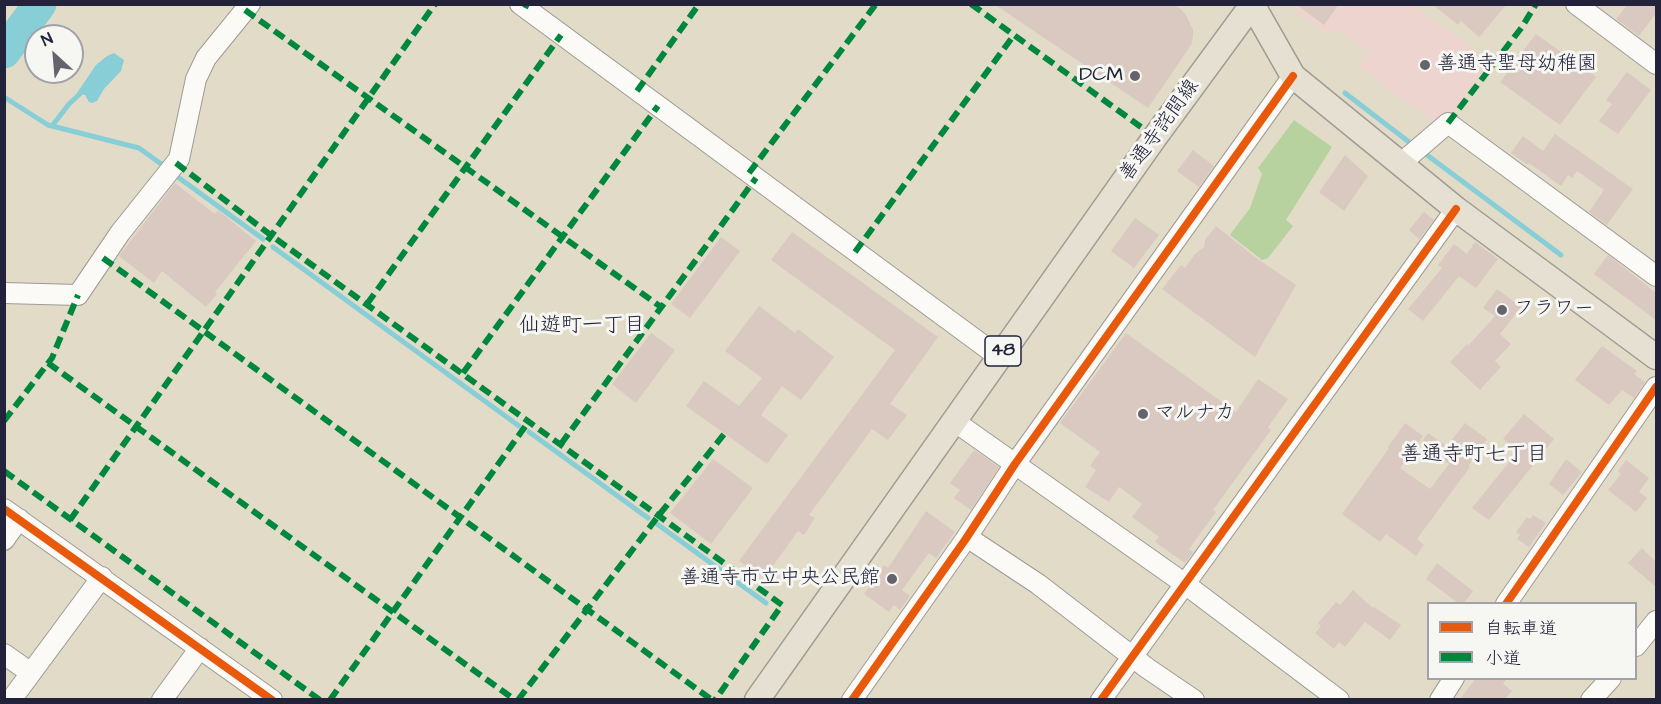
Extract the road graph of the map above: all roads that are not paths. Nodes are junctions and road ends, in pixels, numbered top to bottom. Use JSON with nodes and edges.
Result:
{"nodes":[{"id":1,"x":250,"y":4,"type":"edge"},
{"id":2,"x":520,"y":4,"type":"edge"},
{"id":3,"x":1576,"y":4,"type":"edge"},
{"id":4,"x":1252,"y":5,"type":"edge"},
{"id":5,"x":1656,"y":64,"type":"edge"},
{"id":6,"x":1293,"y":76,"type":"junction"},
{"id":7,"x":1400,"y":164,"type":"junction"},
{"id":8,"x":1456,"y":209,"type":"junction"},
{"id":9,"x":1656,"y":276,"type":"edge"},
{"id":10,"x":4,"y":293,"type":"edge"},
{"id":11,"x":999,"y":357,"type":"junction"},
{"id":12,"x":1656,"y":357,"type":"edge"},
{"id":13,"x":1656,"y":387,"type":"edge"},
{"id":14,"x":954,"y":421,"type":"junction"},
{"id":15,"x":1015,"y":464,"type":"junction"},
{"id":16,"x":12,"y":514,"type":"edge"},
{"id":17,"x":967,"y":537,"type":"junction"},
{"id":18,"x":4,"y":540,"type":"edge"},
{"id":19,"x":102,"y":577,"type":"junction"},
{"id":20,"x":1185,"y":584,"type":"junction"},
{"id":21,"x":1507,"y":602,"type":"edge"},
{"id":22,"x":1656,"y":621,"type":"edge"},
{"id":23,"x":1637,"y":644,"type":"edge"},
{"id":24,"x":200,"y":648,"type":"junction"},
{"id":25,"x":4,"y":654,"type":"edge"},
{"id":26,"x":1132,"y":657,"type":"junction"},
{"id":27,"x":31,"y":673,"type":"junction"},
{"id":28,"x":1453,"y":680,"type":"edge"},
{"id":29,"x":1609,"y":680,"type":"edge"},
{"id":30,"x":11,"y":699,"type":"edge"},
{"id":31,"x":162,"y":699,"type":"edge"},
{"id":32,"x":272,"y":699,"type":"edge"},
{"id":33,"x":757,"y":699,"type":"edge"},
{"id":34,"x":852,"y":699,"type":"edge"},
{"id":35,"x":1101,"y":699,"type":"edge"},
{"id":36,"x":1194,"y":699,"type":"edge"},
{"id":37,"x":1339,"y":699,"type":"edge"},
{"id":38,"x":1440,"y":699,"type":"edge"},
{"id":39,"x":1592,"y":699,"type":"edge"}],
"edges":[{"from":1,"to":10,"type":"street"},
{"from":2,"to":11,"type":"street"},
{"from":3,"to":5,"type":"street"},
{"from":4,"to":6,"type":"main road","name":"善通寺詫間線","number":"48"},
{"from":4,"to":11,"type":"main road","name":"善通寺詫間線","number":"48"},
{"from":6,"to":7,"type":"main road","name":"善通寺詫間線","number":"48"},
{"from":6,"to":15,"type":"street"},
{"from":7,"to":8,"type":"main road","name":"善通寺詫間線","number":"48"},
{"from":7,"to":9,"type":"street"},
{"from":8,"to":12,"type":"main road","name":"善通寺詫間線","number":"48"},
{"from":8,"to":20,"type":"street"},
{"from":11,"to":14,"type":"main road","name":"善通寺詫間線","number":"48"},
{"from":13,"to":21,"type":"street"},
{"from":14,"to":15,"type":"street"},
{"from":14,"to":33,"type":"main road","name":"善通寺詫間線","number":"48"},
{"from":15,"to":17,"type":"street"},
{"from":15,"to":20,"type":"street"},
{"from":16,"to":18,"type":"street"},
{"from":16,"to":19,"type":"street"},
{"from":17,"to":26,"type":"street"},
{"from":17,"to":34,"type":"street"},
{"from":19,"to":24,"type":"street"},
{"from":19,"to":27,"type":"street"},
{"from":20,"to":26,"type":"street"},
{"from":20,"to":37,"type":"street"},
{"from":22,"to":23,"type":"street"},
{"from":24,"to":31,"type":"street"},
{"from":24,"to":32,"type":"street"},
{"from":25,"to":27,"type":"street"},
{"from":26,"to":35,"type":"street"},
{"from":26,"to":36,"type":"street"},
{"from":27,"to":30,"type":"street"},
{"from":28,"to":38,"type":"street"},
{"from":29,"to":39,"type":"street"}]}
